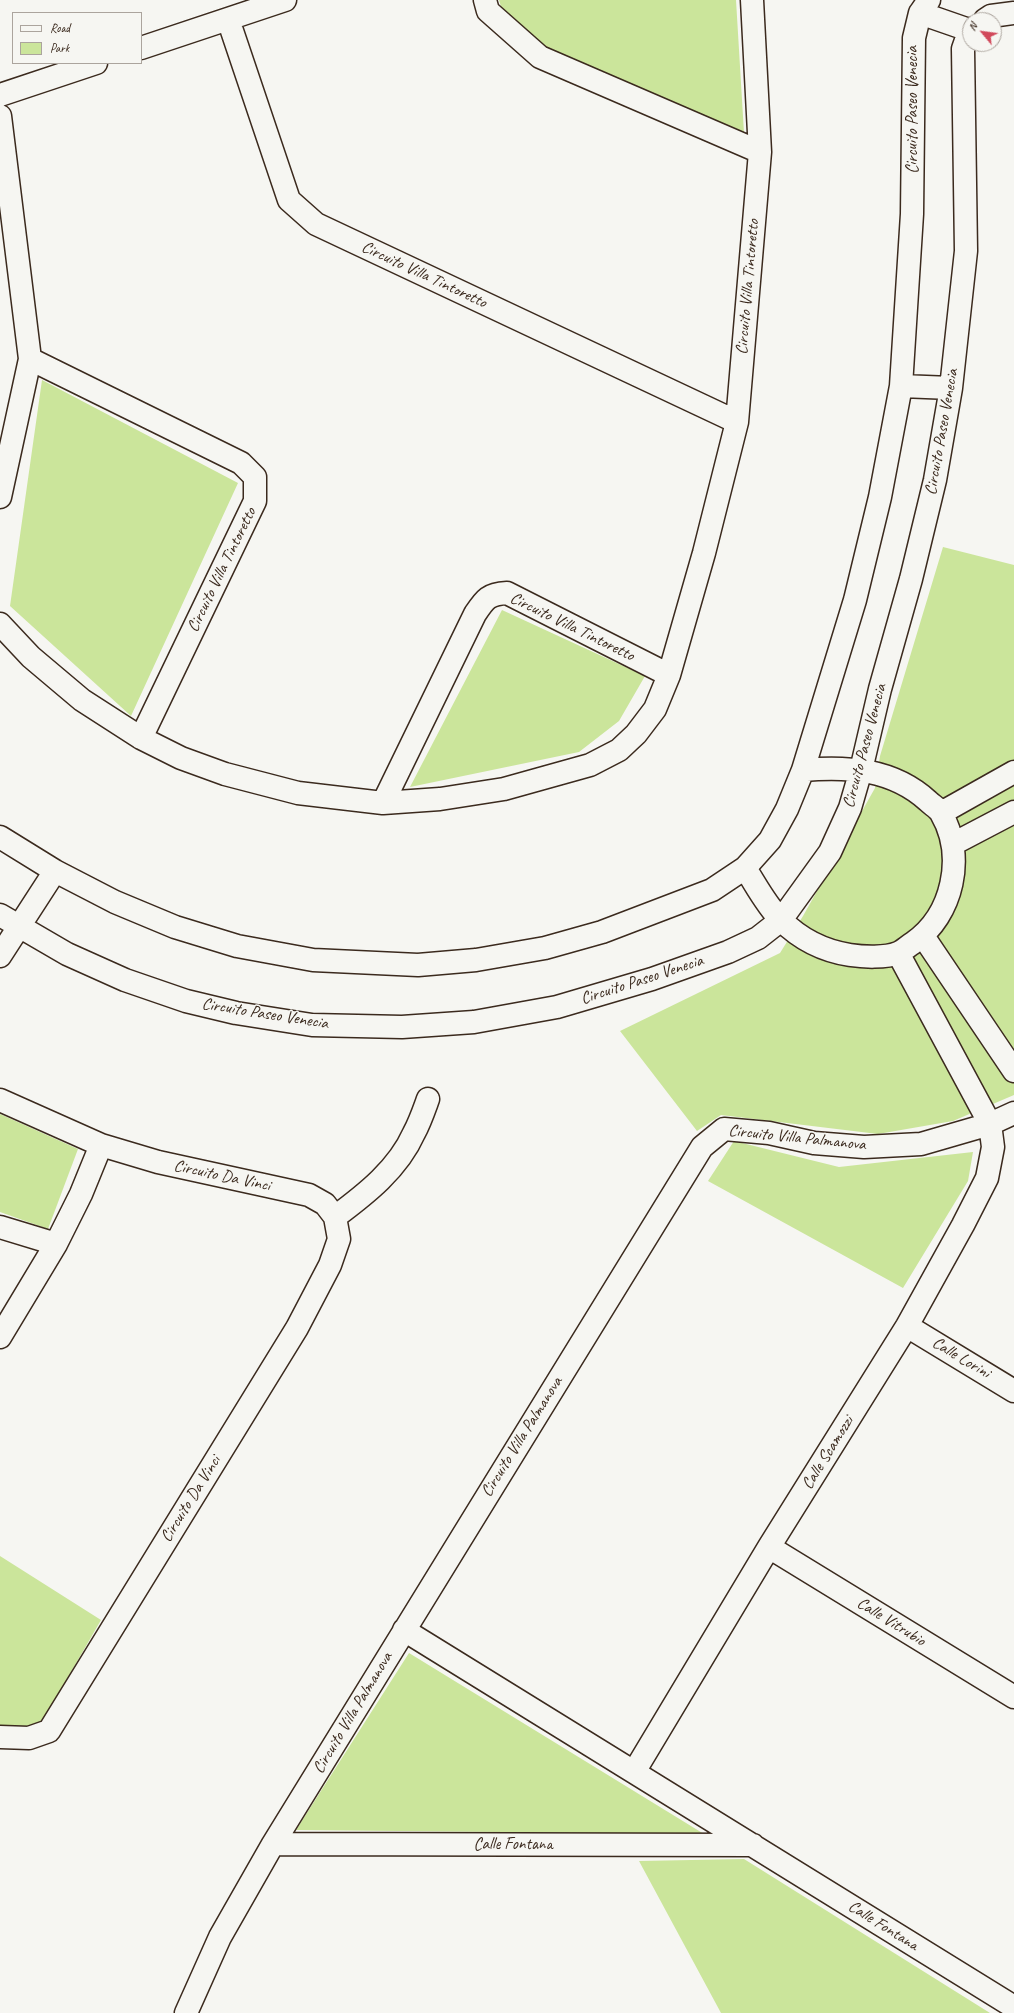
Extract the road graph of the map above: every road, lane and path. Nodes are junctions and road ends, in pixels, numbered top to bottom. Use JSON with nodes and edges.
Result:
{"nodes":[{"id":1,"x":285,"y":0,"type":"edge"},
{"id":2,"x":485,"y":0,"type":"edge"},
{"id":3,"x":752,"y":0,"type":"edge"},
{"id":4,"x":925,"y":6,"type":"edge"},
{"id":5,"x":1014,"y":13,"type":"edge"},
{"id":6,"x":1002,"y":15,"type":"edge"},
{"id":7,"x":228,"y":19,"type":"junction"},
{"id":8,"x":962,"y":21,"type":"edge"},
{"id":9,"x":142,"y":48,"type":"edge"},
{"id":10,"x":963,"y":52,"type":"edge"},
{"id":11,"x":93,"y":64,"type":"edge"},
{"id":12,"x":0,"y":95,"type":"edge"},
{"id":13,"x":0,"y":116,"type":"edge"},
{"id":14,"x":760,"y":152,"type":"junction"},
{"id":15,"x":30,"y":359,"type":"junction"},
{"id":16,"x":901,"y":386,"type":"junction"},
{"id":17,"x":951,"y":388,"type":"junction"},
{"id":18,"x":737,"y":422,"type":"junction"},
{"id":19,"x":5,"y":446,"type":"edge"},
{"id":20,"x":0,"y":496,"type":"edge"},
{"id":21,"x":0,"y":624,"type":"edge"},
{"id":22,"x":669,"y":675,"type":"junction"},
{"id":23,"x":141,"y":738,"type":"junction"},
{"id":24,"x":803,"y":770,"type":"junction"},
{"id":25,"x":861,"y":770,"type":"junction"},
{"id":26,"x":1014,"y":772,"type":"edge"},
{"id":27,"x":383,"y":803,"type":"junction"},
{"id":28,"x":1014,"y":812,"type":"edge"},
{"id":29,"x":941,"y":813,"type":"junction"},
{"id":30,"x":2,"y":844,"type":"edge"},
{"id":31,"x":953,"y":844,"type":"junction"},
{"id":32,"x":745,"y":868,"type":"junction"},
{"id":33,"x":55,"y":870,"type":"junction"},
{"id":34,"x":0,"y":915,"type":"edge"},
{"id":35,"x":781,"y":920,"type":"junction"},
{"id":36,"x":18,"y":927,"type":"junction"},
{"id":37,"x":923,"y":936,"type":"junction"},
{"id":38,"x":898,"y":953,"type":"junction"},
{"id":39,"x":0,"y":956,"type":"edge"},
{"id":40,"x":1014,"y":1071,"type":"edge"},
{"id":41,"x":428,"y":1099,"type":"dead end"},
{"id":42,"x":0,"y":1100,"type":"edge"},
{"id":43,"x":1014,"y":1113,"type":"edge"},
{"id":44,"x":990,"y":1124,"type":"junction"},
{"id":45,"x":101,"y":1145,"type":"junction"},
{"id":46,"x":335,"y":1217,"type":"junction"},
{"id":47,"x":0,"y":1227,"type":"edge"},
{"id":48,"x":56,"y":1244,"type":"junction"},
{"id":49,"x":907,"y":1326,"type":"junction"},
{"id":50,"x":0,"y":1337,"type":"edge"},
{"id":51,"x":1014,"y":1391,"type":"edge"},
{"id":52,"x":769,"y":1547,"type":"junction"},
{"id":53,"x":404,"y":1630,"type":"junction"},
{"id":54,"x":1014,"y":1697,"type":"edge"},
{"id":55,"x":0,"y":1737,"type":"edge"},
{"id":56,"x":634,"y":1772,"type":"junction"},
{"id":57,"x":273,"y":1844,"type":"junction"},
{"id":58,"x":753,"y":1845,"type":"junction"},
{"id":59,"x":1014,"y":2007,"type":"edge"},
{"id":60,"x":186,"y":2013,"type":"edge"}],
"edges":[{"from":1,"to":7,"type":"street"},
{"from":2,"to":14,"type":"street"},
{"from":3,"to":14,"type":"street","name":"Circuito Villa Tintoretto"},
{"from":4,"to":8,"type":"street"},
{"from":4,"to":16,"type":"street","name":"Circuito Paseo Venecia"},
{"from":5,"to":6,"type":"street"},
{"from":7,"to":9,"type":"street"},
{"from":7,"to":18,"type":"street","name":"Circuito Villa Tintoretto"},
{"from":10,"to":17,"type":"street","name":"Circuito Paseo Venecia"},
{"from":11,"to":12,"type":"street"},
{"from":13,"to":15,"type":"street"},
{"from":14,"to":18,"type":"street","name":"Circuito Villa Tintoretto"},
{"from":15,"to":19,"type":"street"},
{"from":15,"to":23,"type":"street","name":"Circuito Villa Tintoretto"},
{"from":16,"to":17,"type":"street"},
{"from":16,"to":24,"type":"street","name":"Circuito Paseo Venecia"},
{"from":17,"to":25,"type":"street","name":"Circuito Paseo Venecia"},
{"from":18,"to":22,"type":"street","name":"Circuito Villa Tintoretto"},
{"from":19,"to":20,"type":"street"},
{"from":21,"to":23,"type":"street","name":"Circuito Villa Tintoretto"},
{"from":22,"to":27,"type":"street","name":"Circuito Villa Tintoretto"},
{"from":22,"to":27,"type":"street","name":"Circuito Villa Tintoretto"},
{"from":23,"to":27,"type":"street","name":"Circuito Villa Tintoretto"},
{"from":24,"to":25,"type":"street"},
{"from":24,"to":32,"type":"street","name":"Circuito Paseo Venecia"},
{"from":25,"to":29,"type":"street"},
{"from":25,"to":35,"type":"street","name":"Circuito Paseo Venecia"},
{"from":26,"to":29,"type":"street"},
{"from":28,"to":31,"type":"street"},
{"from":29,"to":31,"type":"street"},
{"from":30,"to":33,"type":"street","name":"Circuito Paseo Venecia"},
{"from":31,"to":37,"type":"street"},
{"from":32,"to":33,"type":"street","name":"Circuito Paseo Venecia"},
{"from":32,"to":35,"type":"street"},
{"from":33,"to":36,"type":"street"},
{"from":34,"to":36,"type":"street","name":"Circuito Paseo Venecia"},
{"from":35,"to":36,"type":"street","name":"Circuito Paseo Venecia"},
{"from":35,"to":38,"type":"street"},
{"from":36,"to":39,"type":"street"},
{"from":37,"to":38,"type":"street"},
{"from":37,"to":40,"type":"street"},
{"from":38,"to":44,"type":"street"},
{"from":41,"to":46,"type":"street"},
{"from":42,"to":45,"type":"street","name":"Circuito Da Vinci"},
{"from":43,"to":44,"type":"street","name":"Circuito Villa Palmanova"},
{"from":44,"to":49,"type":"street","name":"Calle Scamozzi"},
{"from":44,"to":53,"type":"street","name":"Circuito Villa Palmanova"},
{"from":45,"to":46,"type":"street","name":"Circuito Da Vinci"},
{"from":45,"to":48,"type":"street"},
{"from":46,"to":55,"type":"street","name":"Circuito Da Vinci"},
{"from":47,"to":48,"type":"street"},
{"from":48,"to":50,"type":"street"},
{"from":49,"to":51,"type":"street","name":"Calle Lorini"},
{"from":49,"to":52,"type":"street","name":"Calle Scamozzi"},
{"from":52,"to":54,"type":"street","name":"Calle Vitrubio"},
{"from":52,"to":56,"type":"street","name":"Calle Scamozzi"},
{"from":53,"to":56,"type":"street","name":"Calle Fontana"},
{"from":53,"to":57,"type":"street","name":"Circuito Villa Palmanova"},
{"from":56,"to":58,"type":"street","name":"Calle Fontana"},
{"from":57,"to":58,"type":"street","name":"Calle Fontana"},
{"from":57,"to":60,"type":"street","name":"Circuito Villa Palmanova"},
{"from":58,"to":59,"type":"street","name":"Calle Fontana"}]}
